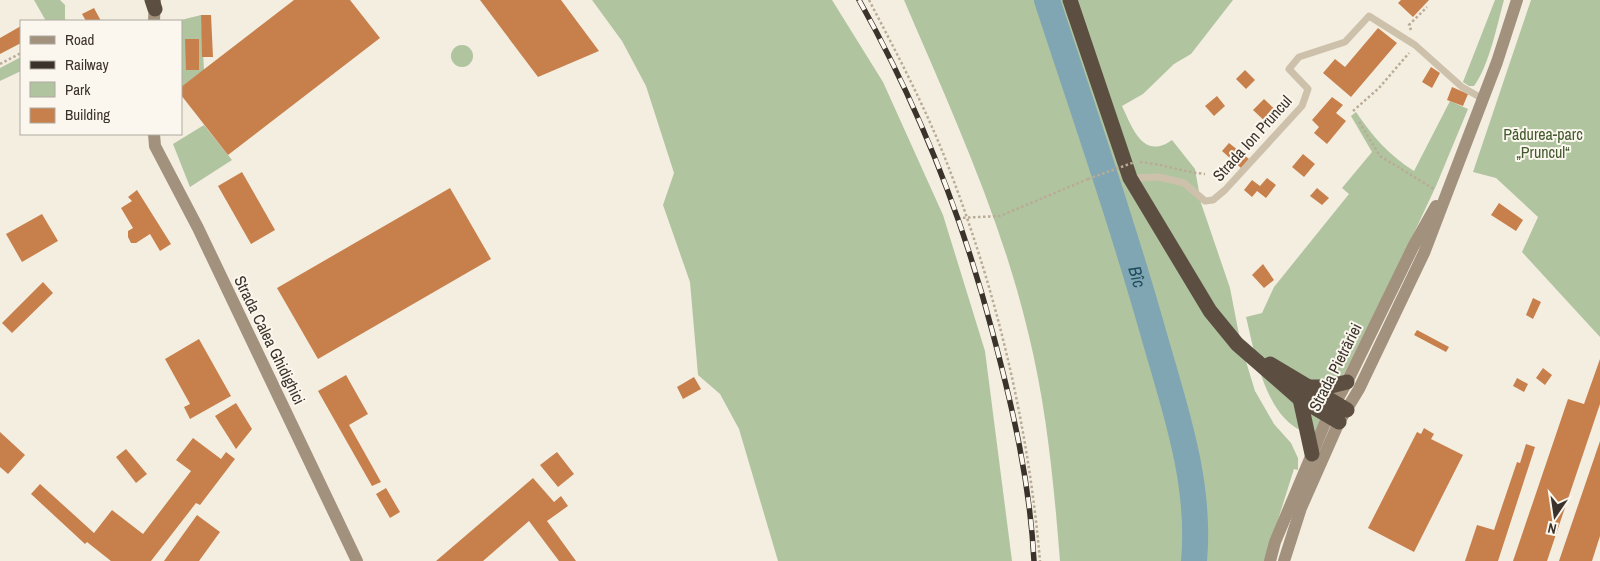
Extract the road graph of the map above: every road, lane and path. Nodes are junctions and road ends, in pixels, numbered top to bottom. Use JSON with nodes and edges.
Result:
{"nodes":[{"id":1,"x":869,"y":0,"type":"edge"},
{"id":2,"x":1070,"y":0,"type":"edge"},
{"id":3,"x":1517,"y":0,"type":"edge"},
{"id":4,"x":1428,"y":7,"type":"dead end"},
{"id":5,"x":1415,"y":45,"type":"junction"},
{"id":6,"x":20,"y":54,"type":"edge"},
{"id":7,"x":0,"y":64,"type":"edge"},
{"id":8,"x":1483,"y":99,"type":"junction"},
{"id":9,"x":1353,"y":111,"type":"dead end"},
{"id":10,"x":1359,"y":122,"type":"dead end"},
{"id":11,"x":154,"y":135,"type":"edge"},
{"id":12,"x":1135,"y":162,"type":"dead end"},
{"id":13,"x":1130,"y":178,"type":"junction"},
{"id":14,"x":1445,"y":194,"type":"junction"},
{"id":15,"x":958,"y":218,"type":"dead end"},
{"id":16,"x":967,"y":218,"type":"junction"},
{"id":17,"x":1347,"y":382,"type":"junction"},
{"id":18,"x":1304,"y":393,"type":"junction"},
{"id":19,"x":1337,"y":413,"type":"junction"},
{"id":20,"x":1312,"y":454,"type":"junction"},
{"id":21,"x":357,"y":561,"type":"edge"},
{"id":22,"x":1040,"y":561,"type":"edge"},
{"id":23,"x":1270,"y":561,"type":"edge"},
{"id":24,"x":1284,"y":561,"type":"edge"}],
"edges":[{"from":1,"to":16,"type":"path"},
{"from":2,"to":13,"type":"highway"},
{"from":3,"to":8,"type":"street","name":"Strada Pietrăriei"},
{"from":4,"to":5,"type":"path"},
{"from":5,"to":8,"type":"lane","name":"Strada Ion Pruncul"},
{"from":5,"to":9,"type":"path"},
{"from":5,"to":13,"type":"lane","name":"Strada Ion Pruncul"},
{"from":6,"to":7,"type":"path"},
{"from":8,"to":14,"type":"street","name":"Strada Pietrăriei"},
{"from":10,"to":14,"type":"path"},
{"from":11,"to":21,"type":"street","name":"Strada Calea Ghidighici"},
{"from":12,"to":16,"type":"path","bridge":true},
{"from":13,"to":18,"type":"highway"},
{"from":14,"to":17,"type":"street","name":"Strada Pietrăriei"},
{"from":14,"to":19,"type":"street","name":"Strada Pietrăriei"},
{"from":15,"to":16,"type":"path"},
{"from":16,"to":22,"type":"path"},
{"from":17,"to":18,"type":"highway"},
{"from":17,"to":19,"type":"street","name":"Strada Pietrăriei"},
{"from":18,"to":19,"type":"highway"},
{"from":18,"to":20,"type":"highway"},
{"from":19,"to":20,"type":"street","name":"Strada Pietrăriei"},
{"from":19,"to":24,"type":"street","name":"Strada Pietrăriei"},
{"from":20,"to":23,"type":"street","name":"Strada Pietrăriei"}]}
